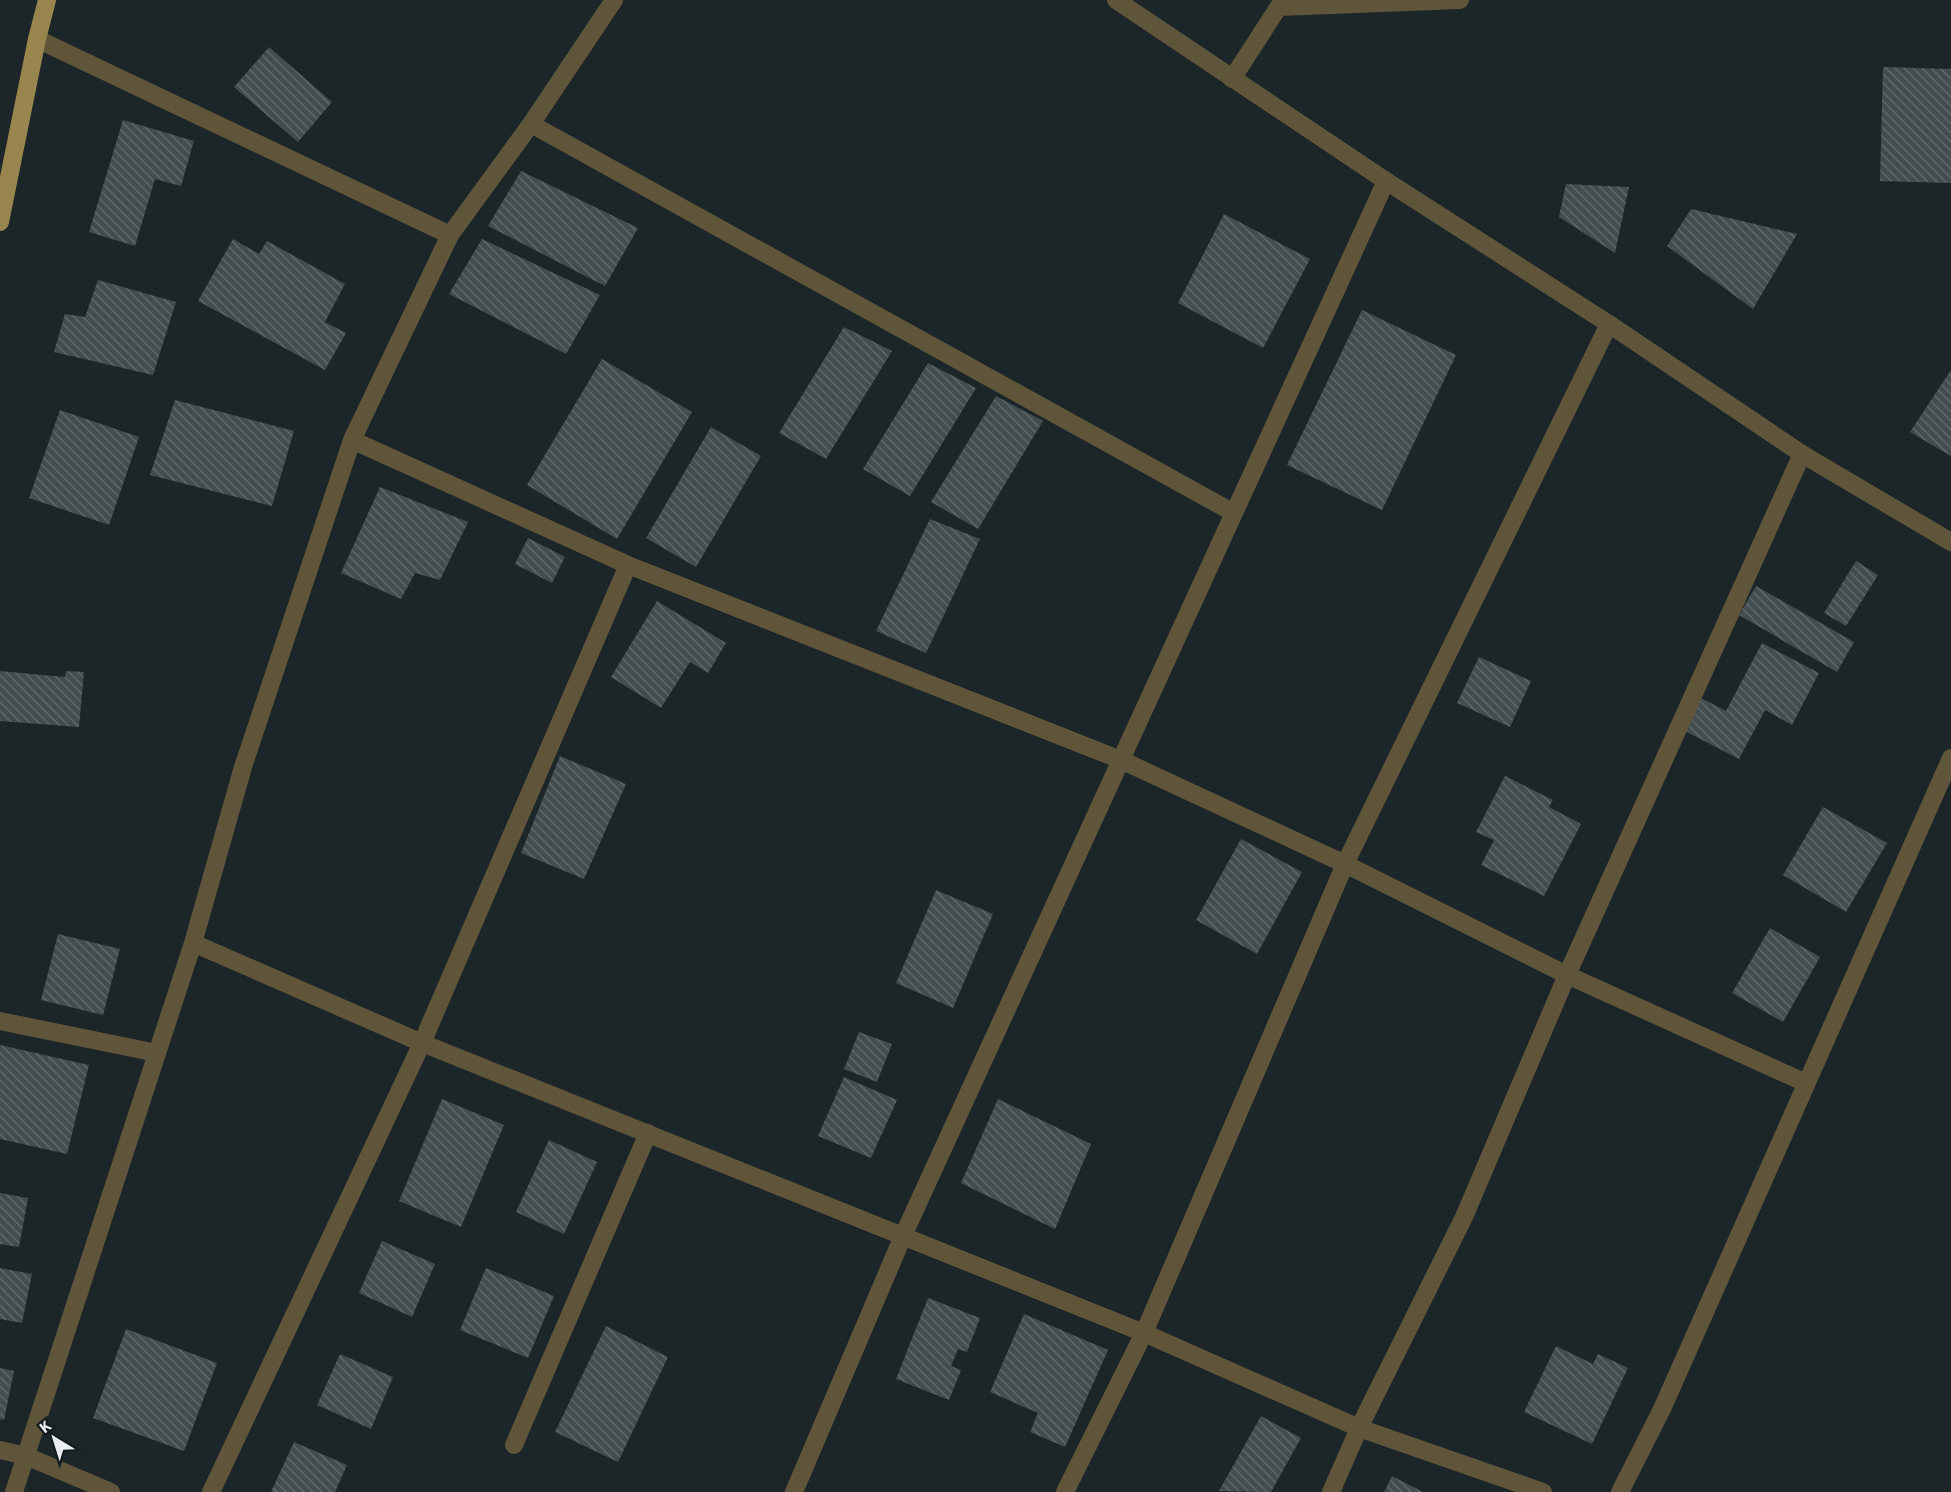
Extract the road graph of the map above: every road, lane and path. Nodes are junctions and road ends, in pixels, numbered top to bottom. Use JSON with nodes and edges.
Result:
{"nodes":[{"id":1,"x":47,"y":0,"type":"edge"},
{"id":2,"x":614,"y":0,"type":"edge"},
{"id":3,"x":1116,"y":0,"type":"edge"},
{"id":4,"x":1461,"y":0,"type":"edge"},
{"id":5,"x":1281,"y":3,"type":"edge"},
{"id":6,"x":37,"y":39,"type":"junction"},
{"id":7,"x":1232,"y":79,"type":"junction"},
{"id":8,"x":531,"y":124,"type":"junction"},
{"id":9,"x":1386,"y":181,"type":"junction"},
{"id":10,"x":0,"y":222,"type":"edge"},
{"id":11,"x":450,"y":235,"type":"junction"},
{"id":12,"x":1609,"y":324,"type":"junction"},
{"id":13,"x":352,"y":440,"type":"junction"},
{"id":14,"x":1802,"y":454,"type":"junction"},
{"id":15,"x":1234,"y":513,"type":"junction"},
{"id":16,"x":1951,"y":542,"type":"edge"},
{"id":17,"x":628,"y":565,"type":"junction"},
{"id":18,"x":1951,"y":758,"type":"edge"},
{"id":19,"x":1121,"y":760,"type":"junction"},
{"id":20,"x":1345,"y":864,"type":"junction"},
{"id":21,"x":193,"y":943,"type":"junction"},
{"id":22,"x":1567,"y":975,"type":"junction"},
{"id":23,"x":0,"y":1021,"type":"edge"},
{"id":24,"x":422,"y":1043,"type":"junction"},
{"id":25,"x":157,"y":1053,"type":"junction"},
{"id":26,"x":1806,"y":1083,"type":"junction"},
{"id":27,"x":648,"y":1133,"type":"junction"},
{"id":28,"x":903,"y":1236,"type":"junction"},
{"id":29,"x":1144,"y":1333,"type":"junction"},
{"id":30,"x":1359,"y":1428,"type":"junction"},
{"id":31,"x":514,"y":1445,"type":"dead end"},
{"id":32,"x":0,"y":1450,"type":"edge"},
{"id":33,"x":26,"y":1456,"type":"junction"},
{"id":34,"x":14,"y":1492,"type":"edge"},
{"id":35,"x":111,"y":1492,"type":"edge"},
{"id":36,"x":211,"y":1492,"type":"edge"},
{"id":37,"x":794,"y":1492,"type":"edge"},
{"id":38,"x":1065,"y":1492,"type":"edge"},
{"id":39,"x":1330,"y":1492,"type":"edge"},
{"id":40,"x":1543,"y":1492,"type":"edge"},
{"id":41,"x":1620,"y":1492,"type":"edge"}],
"edges":[{"from":1,"to":6,"type":"main road"},
{"from":2,"to":8,"type":"street"},
{"from":3,"to":7,"type":"street"},
{"from":4,"to":5,"type":"street"},
{"from":5,"to":7,"type":"street"},
{"from":6,"to":10,"type":"main road"},
{"from":6,"to":11,"type":"street"},
{"from":7,"to":9,"type":"street"},
{"from":8,"to":11,"type":"street"},
{"from":8,"to":15,"type":"street"},
{"from":9,"to":12,"type":"street"},
{"from":9,"to":15,"type":"street"},
{"from":11,"to":13,"type":"street"},
{"from":12,"to":14,"type":"street"},
{"from":12,"to":20,"type":"street"},
{"from":13,"to":17,"type":"street"},
{"from":13,"to":21,"type":"street"},
{"from":14,"to":16,"type":"street"},
{"from":14,"to":22,"type":"street"},
{"from":15,"to":19,"type":"street"},
{"from":17,"to":19,"type":"street"},
{"from":17,"to":24,"type":"street"},
{"from":18,"to":26,"type":"street"},
{"from":19,"to":20,"type":"street"},
{"from":19,"to":28,"type":"street"},
{"from":20,"to":22,"type":"street"},
{"from":20,"to":29,"type":"street"},
{"from":21,"to":24,"type":"street"},
{"from":21,"to":25,"type":"street"},
{"from":22,"to":26,"type":"street"},
{"from":22,"to":30,"type":"street"},
{"from":23,"to":25,"type":"street"},
{"from":24,"to":27,"type":"street"},
{"from":24,"to":36,"type":"street"},
{"from":25,"to":33,"type":"street"},
{"from":26,"to":41,"type":"street"},
{"from":27,"to":28,"type":"street"},
{"from":27,"to":31,"type":"street"},
{"from":28,"to":29,"type":"street"},
{"from":28,"to":37,"type":"street"},
{"from":29,"to":30,"type":"street"},
{"from":29,"to":38,"type":"street"},
{"from":30,"to":39,"type":"street"},
{"from":30,"to":40,"type":"street"},
{"from":32,"to":33,"type":"street"},
{"from":33,"to":34,"type":"street"},
{"from":33,"to":35,"type":"street"}]}
